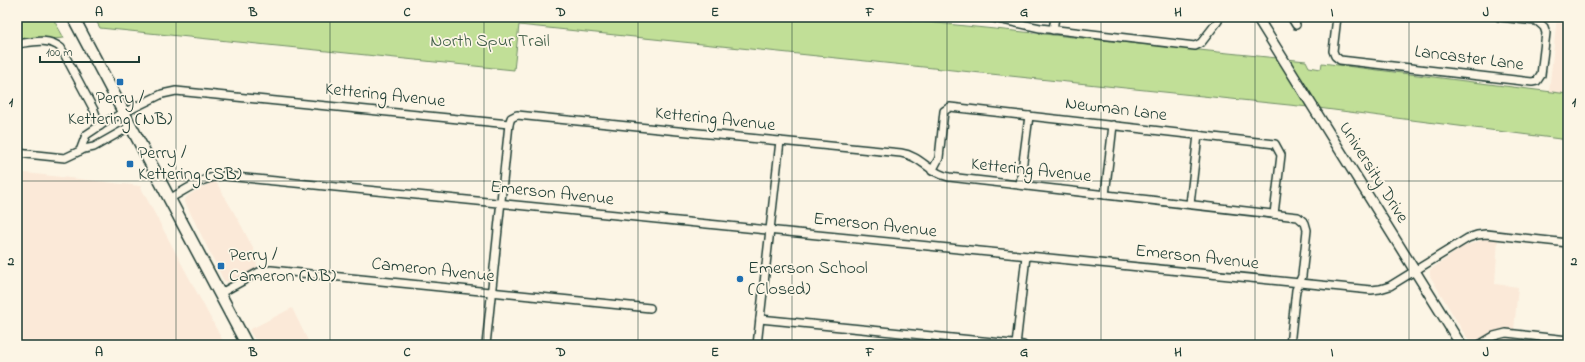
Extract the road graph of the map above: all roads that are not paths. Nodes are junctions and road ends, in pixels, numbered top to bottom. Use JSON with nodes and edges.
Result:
{"nodes":[{"id":1,"x":73,"y":17,"type":"edge"},
{"id":2,"x":989,"y":17,"type":"edge"},
{"id":3,"x":1055,"y":17,"type":"edge"},
{"id":4,"x":1219,"y":17,"type":"edge"},
{"id":5,"x":1258,"y":17,"type":"edge"},
{"id":6,"x":1291,"y":17,"type":"edge"},
{"id":7,"x":1337,"y":17,"type":"edge"},
{"id":8,"x":1499,"y":17,"type":"edge"},
{"id":9,"x":1296,"y":25,"type":"dead end"},
{"id":10,"x":1053,"y":30,"type":"junction"},
{"id":11,"x":17,"y":44,"type":"edge"},
{"id":12,"x":124,"y":114,"type":"junction"},
{"id":13,"x":1028,"y":116,"type":"junction"},
{"id":14,"x":509,"y":124,"type":"junction"},
{"id":15,"x":1113,"y":125,"type":"junction"},
{"id":16,"x":100,"y":126,"type":"junction"},
{"id":17,"x":131,"y":126,"type":"junction"},
{"id":18,"x":1198,"y":135,"type":"junction"},
{"id":19,"x":780,"y":141,"type":"junction"},
{"id":20,"x":80,"y":150,"type":"junction"},
{"id":21,"x":17,"y":153,"type":"edge"},
{"id":22,"x":932,"y":171,"type":"junction"},
{"id":23,"x":1020,"y":185,"type":"junction"},
{"id":24,"x":1105,"y":195,"type":"junction"},
{"id":25,"x":169,"y":199,"type":"junction"},
{"id":26,"x":501,"y":204,"type":"junction"},
{"id":27,"x":1190,"y":204,"type":"junction"},
{"id":28,"x":1274,"y":214,"type":"junction"},
{"id":29,"x":770,"y":230,"type":"junction"},
{"id":30,"x":1568,"y":243,"type":"edge"},
{"id":31,"x":1026,"y":256,"type":"junction"},
{"id":32,"x":1415,"y":271,"type":"junction"},
{"id":33,"x":1299,"y":283,"type":"junction"},
{"id":34,"x":491,"y":292,"type":"junction"},
{"id":35,"x":219,"y":294,"type":"junction"},
{"id":36,"x":650,"y":308,"type":"dead end"},
{"id":37,"x":760,"y":319,"type":"junction"},
{"id":38,"x":1568,"y":340,"type":"edge"},
{"id":39,"x":247,"y":345,"type":"edge"},
{"id":40,"x":486,"y":345,"type":"edge"},
{"id":41,"x":757,"y":345,"type":"edge"},
{"id":42,"x":1018,"y":345,"type":"edge"},
{"id":43,"x":1290,"y":345,"type":"edge"},
{"id":44,"x":1461,"y":345,"type":"edge"},
{"id":45,"x":1479,"y":345,"type":"edge"}],
"edges":[{"from":1,"to":12,"type":"main road"},
{"from":2,"to":10,"type":"street"},
{"from":3,"to":10,"type":"street"},
{"from":4,"to":10,"type":"street"},
{"from":5,"to":32,"type":"main road","name":"University Drive"},
{"from":6,"to":9,"type":"street"},
{"from":7,"to":8,"type":"street","name":"Lancaster Lane"},
{"from":11,"to":16,"type":"street"},
{"from":12,"to":14,"type":"street","name":"Kettering Avenue"},
{"from":12,"to":16,"type":"street","name":"Kettering Avenue"},
{"from":12,"to":17,"type":"main road"},
{"from":13,"to":15,"type":"street","name":"Newman Lane"},
{"from":13,"to":22,"type":"street","name":"Newman Lane"},
{"from":13,"to":23,"type":"street"},
{"from":14,"to":19,"type":"street","name":"Kettering Avenue"},
{"from":14,"to":26,"type":"street"},
{"from":15,"to":18,"type":"street","name":"Newman Lane"},
{"from":15,"to":24,"type":"street"},
{"from":16,"to":20,"type":"street","name":"Kettering Avenue"},
{"from":17,"to":20,"type":"street"},
{"from":17,"to":25,"type":"main road"},
{"from":18,"to":27,"type":"street"},
{"from":18,"to":28,"type":"street","name":"Newman Lane"},
{"from":19,"to":22,"type":"street","name":"Kettering Avenue"},
{"from":19,"to":29,"type":"street"},
{"from":20,"to":21,"type":"street"},
{"from":22,"to":23,"type":"street","name":"Kettering Avenue"},
{"from":23,"to":24,"type":"street","name":"Kettering Avenue"},
{"from":24,"to":27,"type":"street","name":"Kettering Avenue"},
{"from":25,"to":26,"type":"street","name":"Emerson Avenue"},
{"from":25,"to":35,"type":"main road"},
{"from":26,"to":29,"type":"street","name":"Emerson Avenue"},
{"from":26,"to":34,"type":"street"},
{"from":27,"to":28,"type":"street","name":"Kettering Avenue"},
{"from":28,"to":33,"type":"street","name":"Kettering Avenue"},
{"from":29,"to":31,"type":"street","name":"Emerson Avenue"},
{"from":29,"to":37,"type":"street"},
{"from":30,"to":32,"type":"street","name":"Emerson Avenue"},
{"from":31,"to":33,"type":"street","name":"Emerson Avenue"},
{"from":31,"to":42,"type":"street"},
{"from":32,"to":33,"type":"street","name":"Emerson Avenue"},
{"from":32,"to":44,"type":"main road","name":"University Drive"},
{"from":33,"to":43,"type":"street"},
{"from":34,"to":35,"type":"street","name":"Cameron Avenue"},
{"from":34,"to":36,"type":"street","name":"Cameron Avenue"},
{"from":34,"to":40,"type":"street"},
{"from":35,"to":39,"type":"main road"},
{"from":37,"to":41,"type":"street"},
{"from":37,"to":42,"type":"street"},
{"from":38,"to":45,"type":"street"}]}
